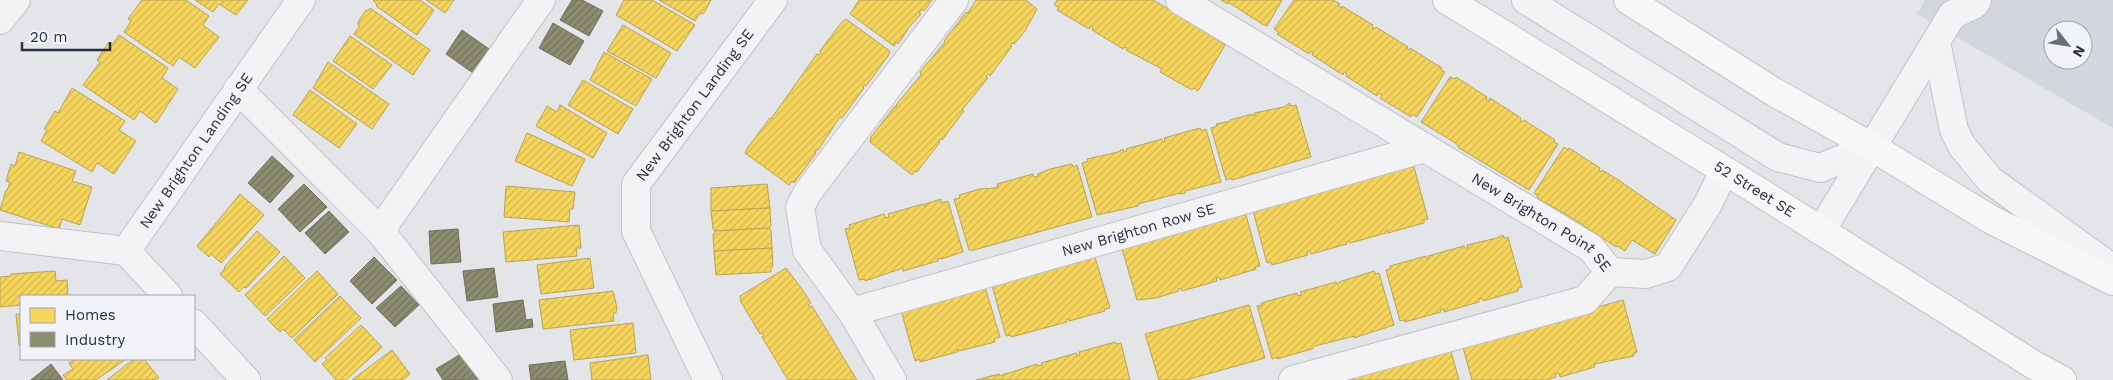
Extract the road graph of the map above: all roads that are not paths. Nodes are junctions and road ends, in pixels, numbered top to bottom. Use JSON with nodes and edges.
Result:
{"nodes":[{"id":1,"x":16,"y":0,"type":"edge"},
{"id":2,"x":301,"y":0,"type":"edge"},
{"id":3,"x":541,"y":0,"type":"edge"},
{"id":4,"x":773,"y":0,"type":"edge"},
{"id":5,"x":954,"y":0,"type":"edge"},
{"id":6,"x":1180,"y":0,"type":"edge"},
{"id":7,"x":1447,"y":0,"type":"edge"},
{"id":8,"x":1526,"y":0,"type":"edge"},
{"id":9,"x":1628,"y":0,"type":"edge"},
{"id":10,"x":1977,"y":0,"type":"edge"},
{"id":11,"x":1950,"y":8,"type":"edge"},
{"id":12,"x":0,"y":20,"type":"edge"},
{"id":13,"x":1936,"y":42,"type":"junction"},
{"id":14,"x":238,"y":89,"type":"junction"},
{"id":15,"x":1425,"y":148,"type":"junction"},
{"id":16,"x":1872,"y":148,"type":"junction"},
{"id":17,"x":1724,"y":171,"type":"junction"},
{"id":18,"x":380,"y":231,"type":"junction"},
{"id":19,"x":1821,"y":231,"type":"junction"},
{"id":20,"x":0,"y":236,"type":"edge"},
{"id":21,"x":126,"y":251,"type":"junction"},
{"id":22,"x":2113,"y":270,"type":"edge"},
{"id":23,"x":1610,"y":272,"type":"junction"},
{"id":24,"x":2113,"y":281,"type":"edge"},
{"id":25,"x":167,"y":295,"type":"edge"},
{"id":26,"x":852,"y":312,"type":"junction"},
{"id":27,"x":195,"y":325,"type":"edge"},
{"id":28,"x":246,"y":380,"type":"edge"},
{"id":29,"x":498,"y":380,"type":"edge"},
{"id":30,"x":708,"y":380,"type":"edge"},
{"id":31,"x":892,"y":380,"type":"edge"},
{"id":32,"x":1293,"y":380,"type":"edge"},
{"id":33,"x":2062,"y":380,"type":"edge"}],
"edges":[{"from":1,"to":12,"type":"street"},
{"from":2,"to":14,"type":"street","name":"New Brighton Landing SE"},
{"from":3,"to":18,"type":"street"},
{"from":4,"to":30,"type":"street","name":"New Brighton Landing SE"},
{"from":5,"to":26,"type":"street"},
{"from":6,"to":15,"type":"street","name":"New Brighton Point SE"},
{"from":7,"to":17,"type":"main road","name":"52 Street SE"},
{"from":8,"to":16,"type":"street"},
{"from":9,"to":16,"type":"main road"},
{"from":10,"to":11,"type":"street"},
{"from":11,"to":13,"type":"street"},
{"from":13,"to":16,"type":"street"},
{"from":13,"to":22,"type":"street"},
{"from":14,"to":18,"type":"street"},
{"from":14,"to":21,"type":"street","name":"New Brighton Landing SE"},
{"from":15,"to":23,"type":"street","name":"New Brighton Point SE"},
{"from":15,"to":26,"type":"street","name":"New Brighton Row SE"},
{"from":16,"to":19,"type":"street"},
{"from":16,"to":24,"type":"main road"},
{"from":17,"to":19,"type":"main road","name":"52 Street SE"},
{"from":17,"to":23,"type":"street"},
{"from":18,"to":29,"type":"street"},
{"from":19,"to":33,"type":"main road","name":"52 Street SE"},
{"from":20,"to":21,"type":"street"},
{"from":21,"to":25,"type":"street"},
{"from":23,"to":32,"type":"street","name":"New Brighton Point SE"},
{"from":26,"to":31,"type":"street"},
{"from":27,"to":28,"type":"street"}]}
